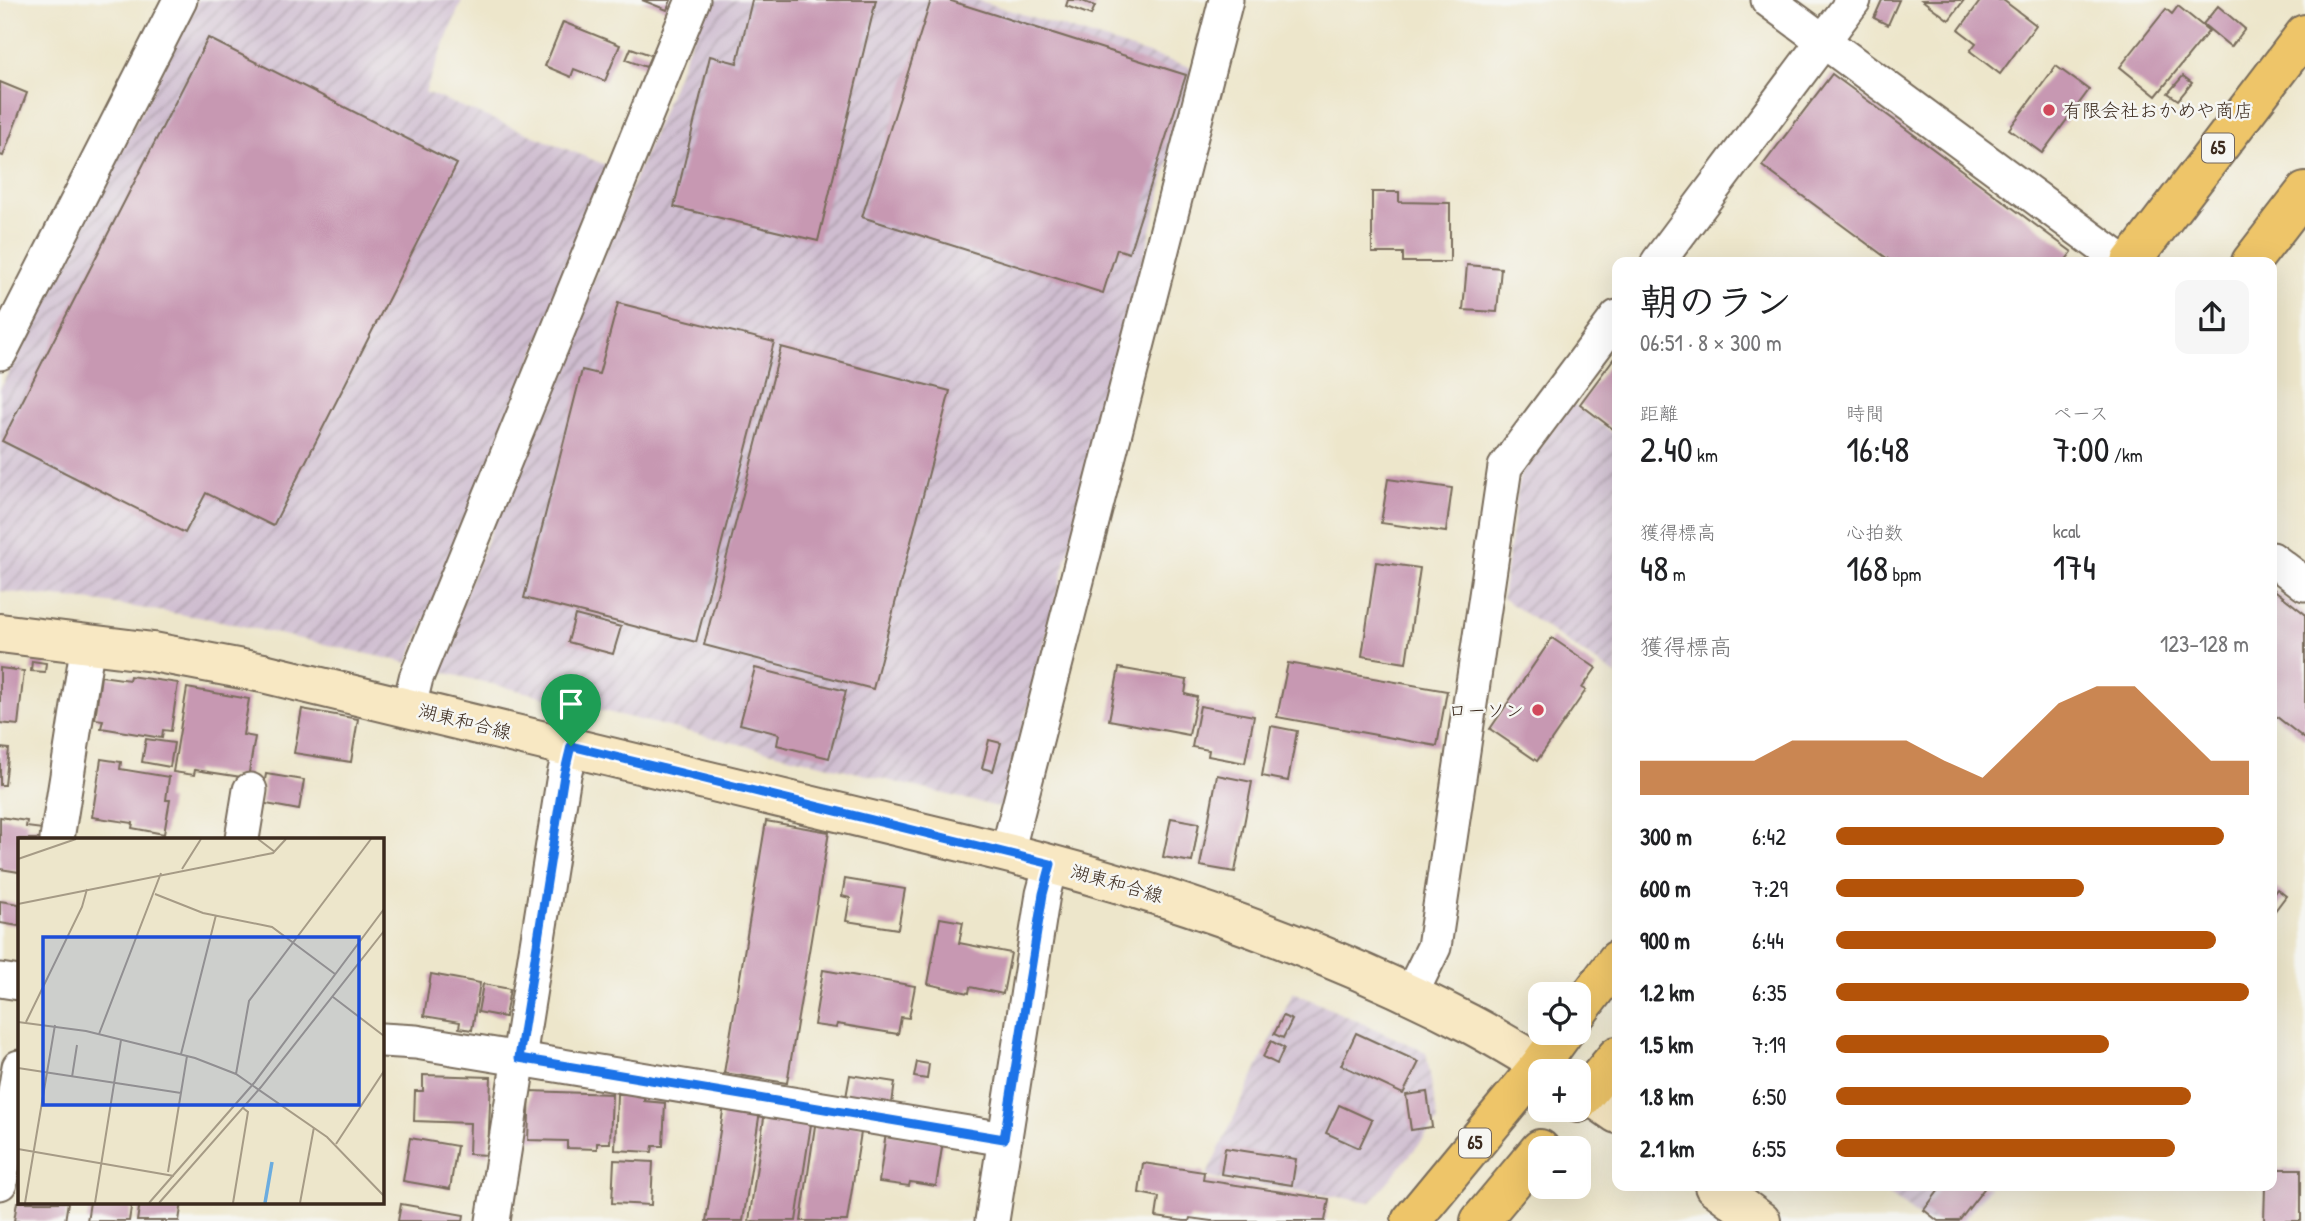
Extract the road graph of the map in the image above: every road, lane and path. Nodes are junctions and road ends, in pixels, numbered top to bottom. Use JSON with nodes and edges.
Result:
{"nodes":[{"id":1,"x":180,"y":0,"type":"edge"},
{"id":2,"x":693,"y":0,"type":"edge"},
{"id":3,"x":1226,"y":0,"type":"edge"},
{"id":4,"x":1768,"y":0,"type":"edge"},
{"id":5,"x":1854,"y":0,"type":"edge"},
{"id":6,"x":2305,"y":34,"type":"edge"},
{"id":7,"x":1823,"y":41,"type":"junction"},
{"id":8,"x":2305,"y":192,"type":"edge"},
{"id":9,"x":1662,"y":257,"type":"edge"},
{"id":10,"x":2116,"y":257,"type":"edge"},
{"id":11,"x":2135,"y":257,"type":"edge"},
{"id":12,"x":2255,"y":257,"type":"edge"},
{"id":13,"x":1612,"y":324,"type":"edge"},
{"id":14,"x":0,"y":353,"type":"edge"},
{"id":15,"x":2277,"y":563,"type":"edge"},
{"id":16,"x":2305,"y":584,"type":"edge"},
{"id":17,"x":0,"y":633,"type":"edge"},
{"id":18,"x":88,"y":643,"type":"junction"},
{"id":19,"x":409,"y":707,"type":"junction"},
{"id":20,"x":571,"y":746,"type":"junction"},
{"id":21,"x":250,"y":790,"type":"dead end"},
{"id":22,"x":57,"y":838,"type":"edge"},
{"id":23,"x":242,"y":838,"type":"edge"},
{"id":24,"x":1007,"y":853,"type":"junction"},
{"id":25,"x":1051,"y":864,"type":"junction"},
{"id":26,"x":1612,"y":967,"type":"edge"},
{"id":27,"x":0,"y":980,"type":"edge"},
{"id":28,"x":18,"y":983,"type":"edge"},
{"id":29,"x":1411,"y":995,"type":"junction"},
{"id":30,"x":1591,"y":995,"type":"edge"},
{"id":31,"x":383,"y":1040,"type":"edge"},
{"id":32,"x":519,"y":1058,"type":"junction"},
{"id":33,"x":1531,"y":1059,"type":"edge"},
{"id":34,"x":1612,"y":1064,"type":"edge"},
{"id":35,"x":18,"y":1073,"type":"edge"},
{"id":36,"x":1528,"y":1088,"type":"edge"},
{"id":37,"x":1591,"y":1095,"type":"edge"},
{"id":38,"x":1567,"y":1122,"type":"edge"},
{"id":39,"x":1553,"y":1136,"type":"edge"},
{"id":40,"x":1004,"y":1139,"type":"junction"},
{"id":41,"x":1528,"y":1164,"type":"edge"},
{"id":42,"x":0,"y":1183,"type":"edge"},
{"id":43,"x":1721,"y":1191,"type":"edge"},
{"id":44,"x":493,"y":1221,"type":"edge"},
{"id":45,"x":992,"y":1221,"type":"edge"},
{"id":46,"x":1410,"y":1221,"type":"edge"},
{"id":47,"x":1480,"y":1221,"type":"edge"},
{"id":48,"x":1760,"y":1221,"type":"edge"}],
"edges":[{"from":1,"to":14,"type":"street"},
{"from":2,"to":19,"type":"street"},
{"from":3,"to":24,"type":"street"},
{"from":4,"to":7,"type":"street"},
{"from":5,"to":7,"type":"street"},
{"from":6,"to":11,"type":"main road","number":"65"},
{"from":7,"to":9,"type":"street"},
{"from":7,"to":10,"type":"street"},
{"from":8,"to":12,"type":"main road"},
{"from":13,"to":29,"type":"street"},
{"from":15,"to":16,"type":"street"},
{"from":17,"to":18,"type":"main road","name":"湖東和合線"},
{"from":18,"to":19,"type":"main road","name":"湖東和合線"},
{"from":18,"to":22,"type":"street"},
{"from":19,"to":20,"type":"main road","name":"湖東和合線"},
{"from":20,"to":24,"type":"main road","name":"湖東和合線"},
{"from":20,"to":32,"type":"street"},
{"from":21,"to":23,"type":"street"},
{"from":24,"to":25,"type":"main road","name":"湖東和合線"},
{"from":25,"to":29,"type":"main road","name":"湖東和合線"},
{"from":25,"to":40,"type":"street"},
{"from":26,"to":30,"type":"main road"},
{"from":27,"to":28,"type":"street"},
{"from":29,"to":33,"type":"main road","name":"湖東和合線"},
{"from":31,"to":32,"type":"street"},
{"from":32,"to":40,"type":"street"},
{"from":32,"to":44,"type":"street"},
{"from":34,"to":37,"type":"main road"},
{"from":35,"to":42,"type":"street"},
{"from":36,"to":46,"type":"main road","number":"65"},
{"from":38,"to":39,"type":"main road"},
{"from":40,"to":45,"type":"street"},
{"from":41,"to":47,"type":"main road"},
{"from":43,"to":48,"type":"main road"}]}
